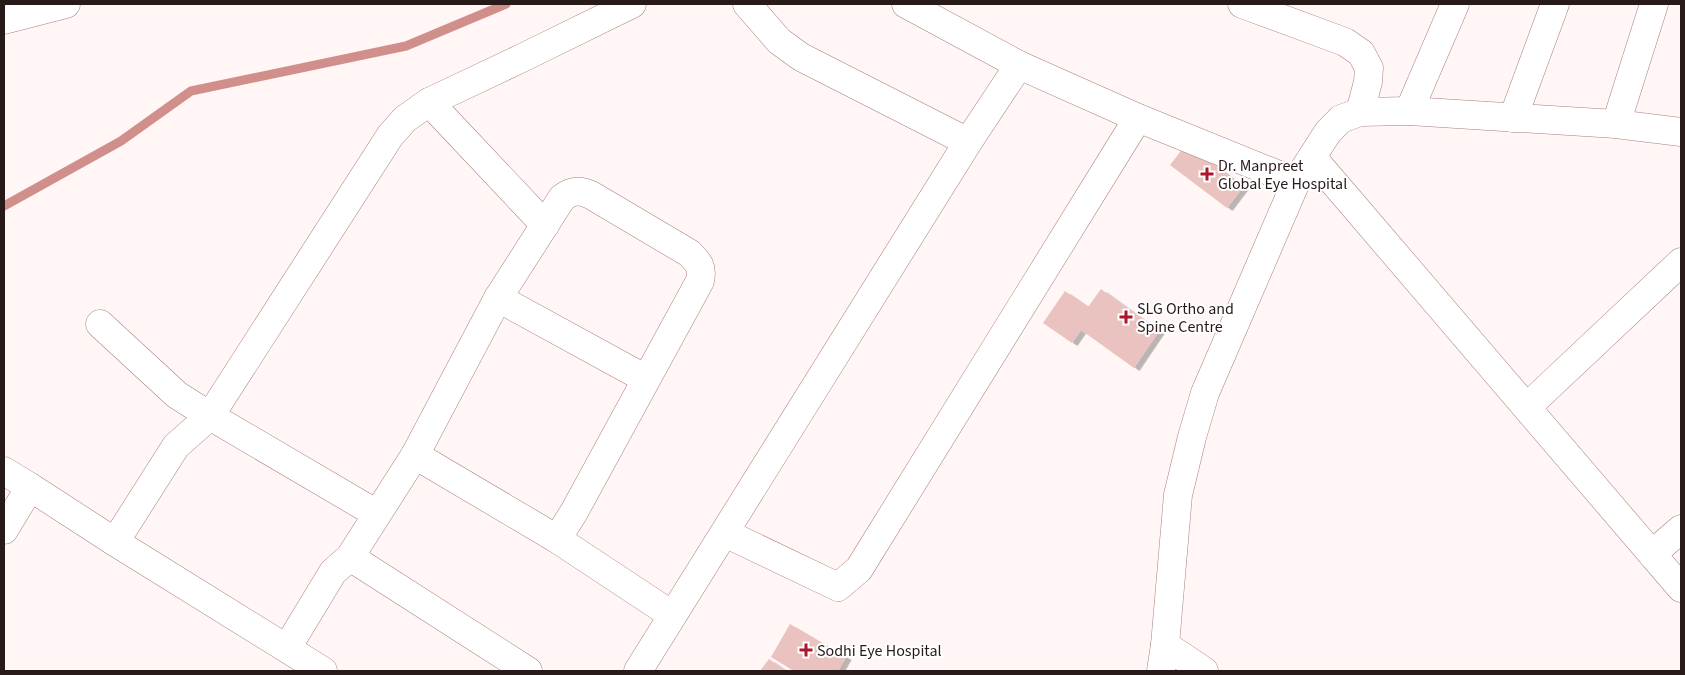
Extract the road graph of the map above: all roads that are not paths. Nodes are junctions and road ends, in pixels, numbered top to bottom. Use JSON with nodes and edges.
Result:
{"nodes":[{"id":1,"x":66,"y":4,"type":"edge"},
{"id":2,"x":632,"y":4,"type":"edge"},
{"id":3,"x":747,"y":4,"type":"edge"},
{"id":4,"x":906,"y":4,"type":"edge"},
{"id":5,"x":1242,"y":4,"type":"edge"},
{"id":6,"x":1455,"y":4,"type":"edge"},
{"id":7,"x":1555,"y":4,"type":"edge"},
{"id":8,"x":1654,"y":4,"type":"edge"},
{"id":9,"x":4,"y":20,"type":"edge"},
{"id":10,"x":1019,"y":65,"type":"junction"},
{"id":11,"x":429,"y":102,"type":"junction"},
{"id":12,"x":1360,"y":112,"type":"junction"},
{"id":13,"x":1409,"y":112,"type":"junction"},
{"id":14,"x":1138,"y":118,"type":"junction"},
{"id":15,"x":1513,"y":118,"type":"junction"},
{"id":16,"x":1616,"y":124,"type":"junction"},
{"id":17,"x":1681,"y":132,"type":"edge"},
{"id":18,"x":968,"y":142,"type":"junction"},
{"id":19,"x":1312,"y":157,"type":"junction"},
{"id":20,"x":1296,"y":182,"type":"junction"},
{"id":21,"x":545,"y":225,"type":"junction"},
{"id":22,"x":1681,"y":262,"type":"edge"},
{"id":23,"x":498,"y":298,"type":"junction"},
{"id":24,"x":100,"y":324,"type":"dead end"},
{"id":25,"x":646,"y":379,"type":"junction"},
{"id":26,"x":1526,"y":406,"type":"junction"},
{"id":27,"x":210,"y":416,"type":"junction"},
{"id":28,"x":415,"y":455,"type":"junction"},
{"id":29,"x":4,"y":471,"type":"edge"},
{"id":30,"x":30,"y":487,"type":"junction"},
{"id":31,"x":377,"y":514,"type":"junction"},
{"id":32,"x":1681,"y":528,"type":"edge"},
{"id":33,"x":4,"y":530,"type":"edge"},
{"id":34,"x":725,"y":533,"type":"junction"},
{"id":35,"x":557,"y":539,"type":"junction"},
{"id":36,"x":115,"y":542,"type":"junction"},
{"id":37,"x":1652,"y":554,"type":"junction"},
{"id":38,"x":350,"y":556,"type":"junction"},
{"id":39,"x":1681,"y":588,"type":"edge"},
{"id":40,"x":672,"y":615,"type":"junction"},
{"id":41,"x":287,"y":648,"type":"junction"},
{"id":42,"x":1163,"y":658,"type":"edge"},
{"id":43,"x":323,"y":671,"type":"edge"},
{"id":44,"x":528,"y":671,"type":"edge"},
{"id":45,"x":638,"y":671,"type":"edge"},
{"id":46,"x":1204,"y":671,"type":"edge"}],
"edges":[{"from":1,"to":9,"type":"street"},
{"from":2,"to":11,"type":"street"},
{"from":3,"to":18,"type":"street"},
{"from":4,"to":10,"type":"street"},
{"from":5,"to":12,"type":"street"},
{"from":6,"to":13,"type":"street"},
{"from":7,"to":15,"type":"street"},
{"from":8,"to":16,"type":"street"},
{"from":10,"to":14,"type":"street"},
{"from":10,"to":18,"type":"street"},
{"from":11,"to":21,"type":"street"},
{"from":11,"to":27,"type":"street"},
{"from":12,"to":13,"type":"street"},
{"from":12,"to":19,"type":"street"},
{"from":13,"to":15,"type":"street"},
{"from":14,"to":20,"type":"street"},
{"from":14,"to":34,"type":"street"},
{"from":15,"to":16,"type":"street"},
{"from":16,"to":17,"type":"street"},
{"from":18,"to":34,"type":"street"},
{"from":19,"to":20,"type":"street"},
{"from":19,"to":26,"type":"street"},
{"from":20,"to":42,"type":"street"},
{"from":21,"to":23,"type":"street"},
{"from":21,"to":25,"type":"street"},
{"from":22,"to":26,"type":"street"},
{"from":23,"to":25,"type":"street"},
{"from":23,"to":28,"type":"street"},
{"from":24,"to":27,"type":"street"},
{"from":25,"to":35,"type":"street"},
{"from":26,"to":37,"type":"street"},
{"from":27,"to":31,"type":"street"},
{"from":27,"to":36,"type":"street"},
{"from":28,"to":31,"type":"street"},
{"from":28,"to":35,"type":"street"},
{"from":29,"to":30,"type":"street"},
{"from":30,"to":33,"type":"street"},
{"from":30,"to":36,"type":"street"},
{"from":31,"to":38,"type":"street"},
{"from":32,"to":37,"type":"street"},
{"from":34,"to":40,"type":"street"},
{"from":35,"to":40,"type":"street"},
{"from":36,"to":41,"type":"street"},
{"from":37,"to":39,"type":"street"},
{"from":38,"to":41,"type":"street"},
{"from":38,"to":44,"type":"street"},
{"from":40,"to":45,"type":"street"},
{"from":41,"to":43,"type":"street"},
{"from":42,"to":46,"type":"street"}]}
